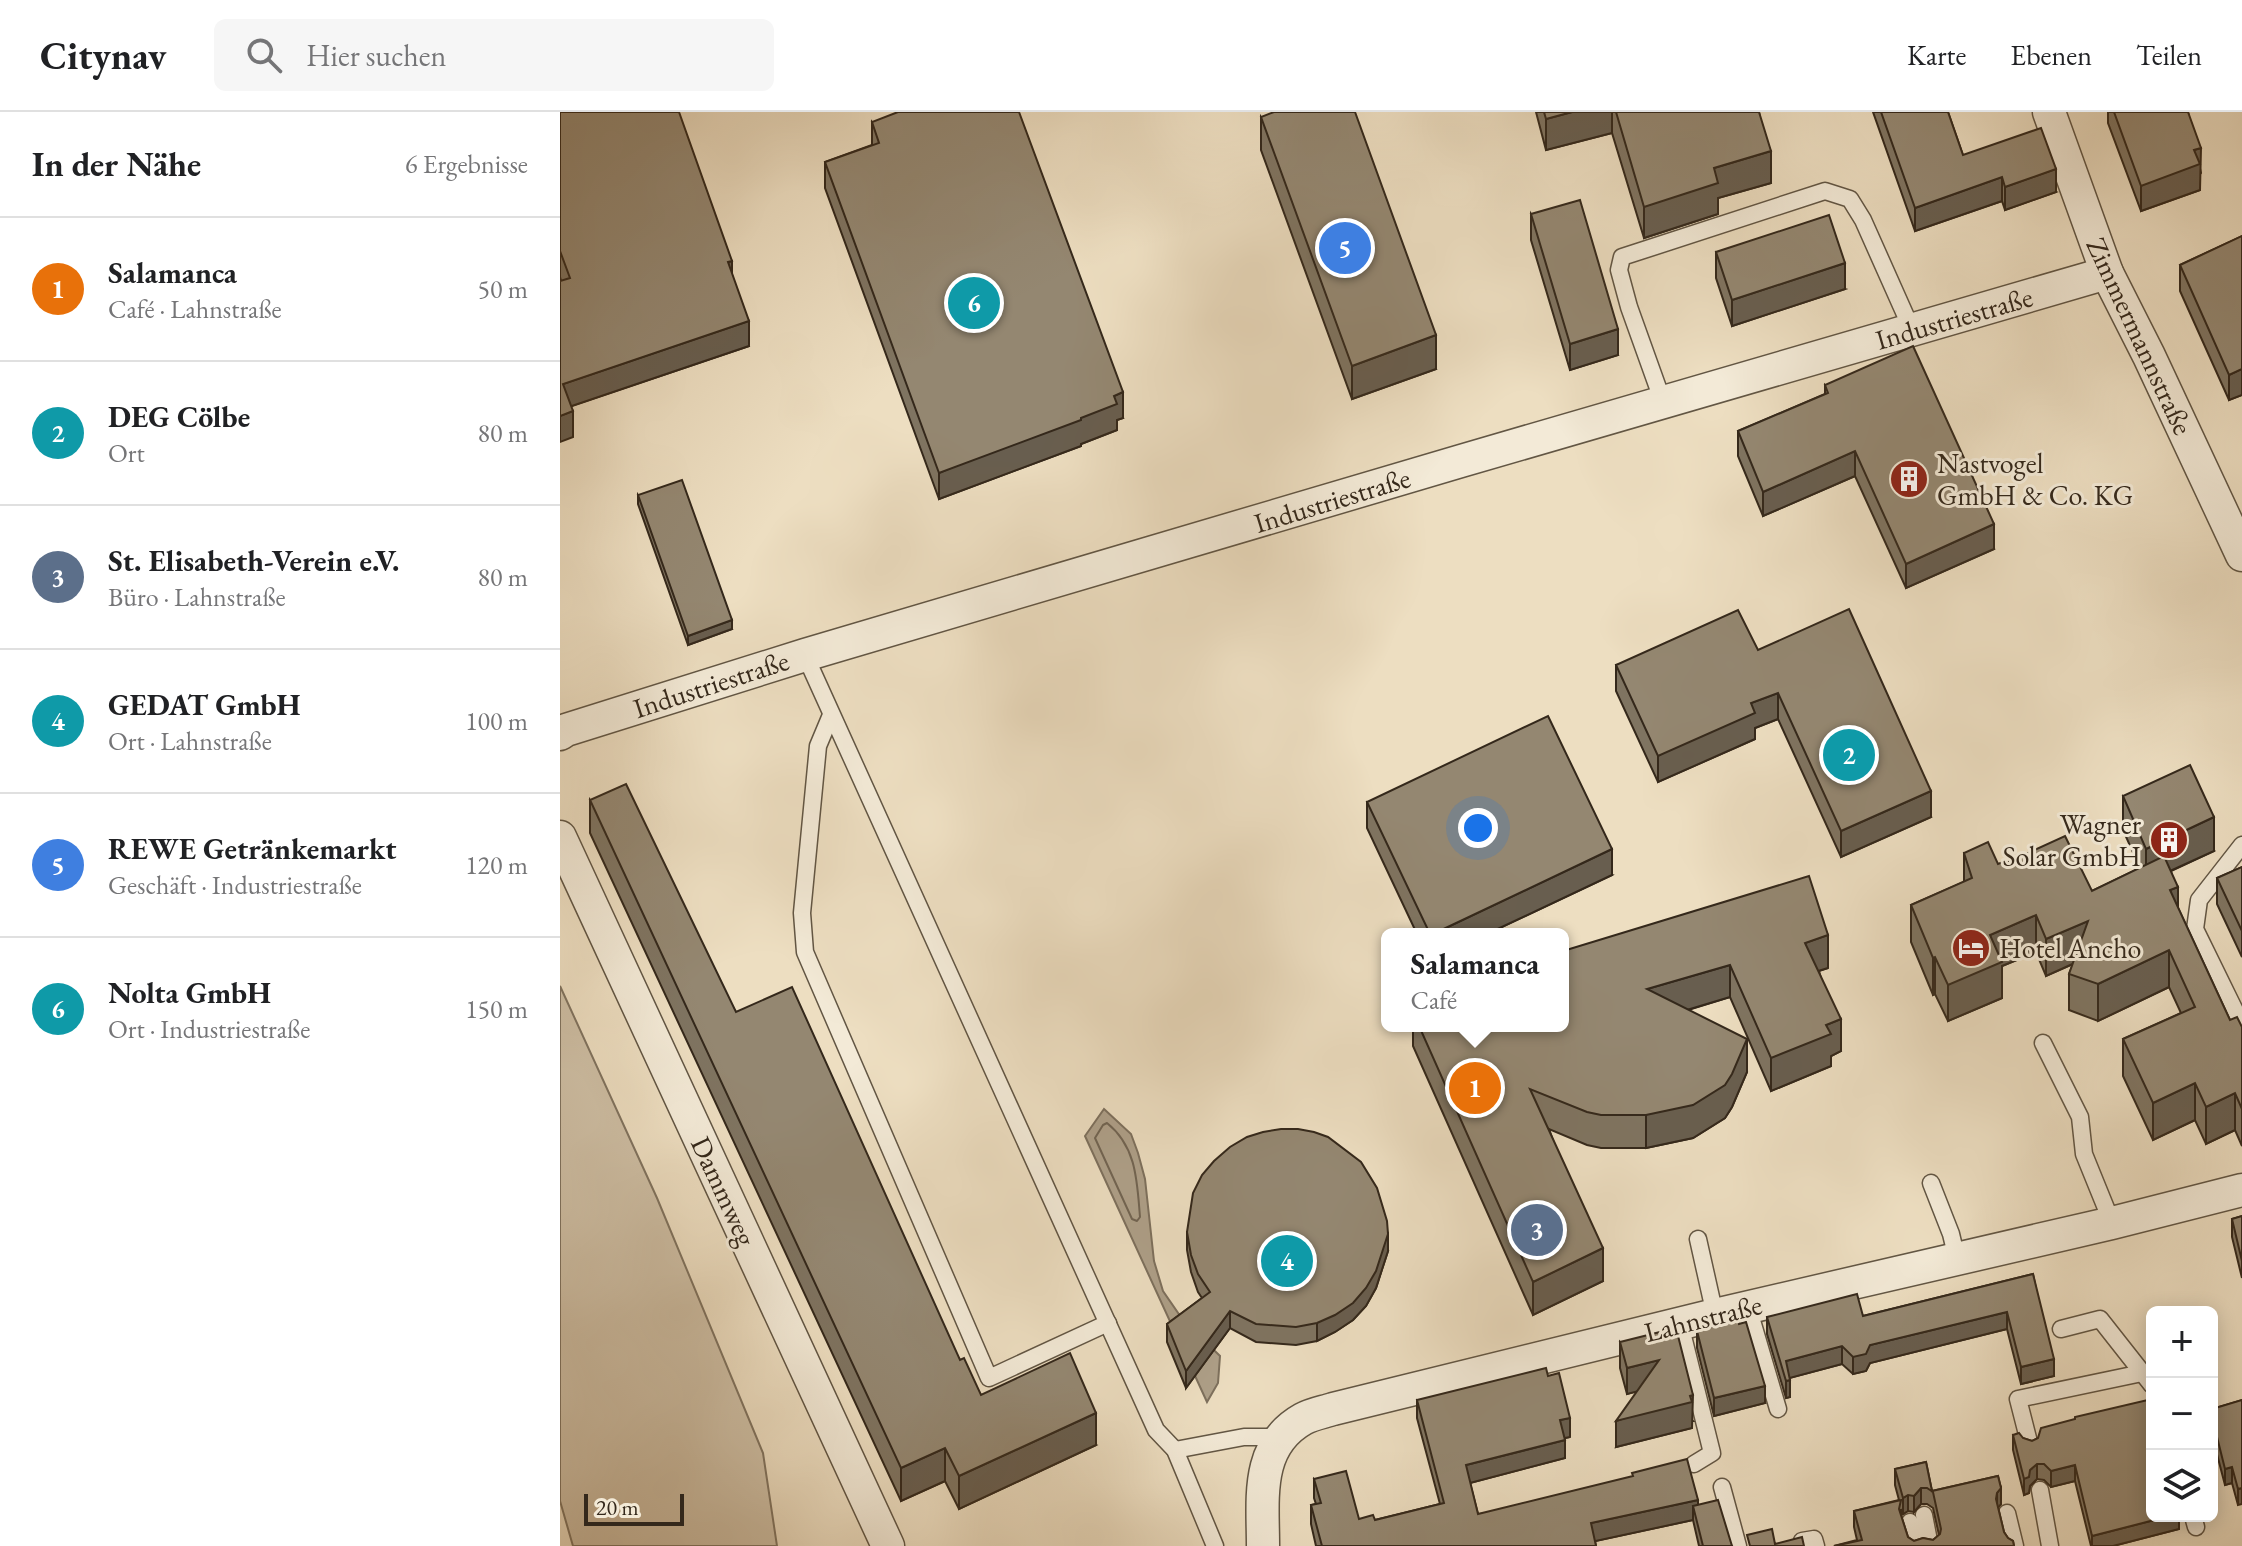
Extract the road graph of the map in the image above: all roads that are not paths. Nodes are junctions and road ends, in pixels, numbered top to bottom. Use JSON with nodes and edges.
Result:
{"nodes":[{"id":1,"x":2049,"y":112,"type":"edge"},
{"id":2,"x":2107,"y":273,"type":"junction"},
{"id":3,"x":1912,"y":330,"type":"junction"},
{"id":4,"x":1663,"y":402,"type":"junction"},
{"id":5,"x":2242,"y":555,"type":"edge"},
{"id":6,"x":805,"y":655,"type":"junction"},
{"id":7,"x":831,"y":715,"type":"junction"},
{"id":8,"x":560,"y":734,"type":"edge"},
{"id":9,"x":560,"y":837,"type":"edge"},
{"id":10,"x":2242,"y":845,"type":"edge"},
{"id":11,"x":2242,"y":1025,"type":"edge"},
{"id":12,"x":2043,"y":1043,"type":"dead end"},
{"id":13,"x":1931,"y":1183,"type":"dead end"},
{"id":14,"x":2242,"y":1190,"type":"edge"},
{"id":15,"x":2112,"y":1223,"type":"junction"},
{"id":16,"x":1698,"y":1239,"type":"dead end"},
{"id":17,"x":1957,"y":1259,"type":"junction"},
{"id":18,"x":1748,"y":1307,"type":"junction"},
{"id":19,"x":1715,"y":1315,"type":"junction"},
{"id":20,"x":1108,"y":1323,"type":"junction"},
{"id":21,"x":1680,"y":1324,"type":"junction"},
{"id":22,"x":2061,"y":1329,"type":"dead end"},
{"id":23,"x":2146,"y":1378,"type":"edge"},
{"id":24,"x":2146,"y":1379,"type":"edge"},
{"id":25,"x":1778,"y":1409,"type":"dead end"},
{"id":26,"x":1281,"y":1437,"type":"junction"},
{"id":27,"x":2030,"y":1446,"type":"edge"},
{"id":28,"x":1175,"y":1450,"type":"junction"},
{"id":29,"x":1694,"y":1464,"type":"dead end"},
{"id":30,"x":1722,"y":1487,"type":"dead end"},
{"id":31,"x":2040,"y":1490,"type":"dead end"},
{"id":32,"x":2007,"y":1513,"type":"dead end"},
{"id":33,"x":888,"y":1546,"type":"edge"},
{"id":34,"x":1215,"y":1546,"type":"edge"},
{"id":35,"x":1263,"y":1546,"type":"edge"},
{"id":36,"x":1738,"y":1546,"type":"edge"},
{"id":37,"x":1916,"y":1546,"type":"edge"},
{"id":38,"x":1930,"y":1546,"type":"edge"},
{"id":39,"x":2015,"y":1546,"type":"edge"},
{"id":40,"x":2050,"y":1546,"type":"edge"}],
"edges":[{"from":1,"to":2,"type":"street","name":"Zimmermannstraße"},
{"from":2,"to":3,"type":"street","name":"Industriestraße"},
{"from":2,"to":5,"type":"street","name":"Zimmermannstraße"},
{"from":3,"to":4,"type":"street","name":"Industriestraße"},
{"from":3,"to":4,"type":"lane"},
{"from":4,"to":6,"type":"street","name":"Industriestraße"},
{"from":6,"to":7,"type":"lane"},
{"from":6,"to":8,"type":"street","name":"Industriestraße"},
{"from":7,"to":20,"type":"lane"},
{"from":7,"to":20,"type":"lane"},
{"from":9,"to":33,"type":"street","name":"Dammweg"},
{"from":10,"to":11,"type":"lane"},
{"from":12,"to":15,"type":"lane"},
{"from":13,"to":17,"type":"lane"},
{"from":14,"to":15,"type":"street","name":"Lahnstraße"},
{"from":15,"to":17,"type":"street","name":"Lahnstraße"},
{"from":16,"to":19,"type":"lane"},
{"from":17,"to":18,"type":"street","name":"Lahnstraße"},
{"from":18,"to":19,"type":"street","name":"Lahnstraße"},
{"from":18,"to":25,"type":"lane"},
{"from":19,"to":21,"type":"street","name":"Lahnstraße"},
{"from":20,"to":28,"type":"lane"},
{"from":21,"to":26,"type":"street","name":"Lahnstraße"},
{"from":21,"to":29,"type":"lane"},
{"from":22,"to":23,"type":"lane"},
{"from":24,"to":27,"type":"lane"},
{"from":26,"to":28,"type":"lane"},
{"from":26,"to":35,"type":"street"},
{"from":28,"to":34,"type":"lane"},
{"from":30,"to":36,"type":"lane"},
{"from":31,"to":40,"type":"lane"},
{"from":32,"to":39,"type":"lane"},
{"from":37,"to":38,"type":"lane"}]}
